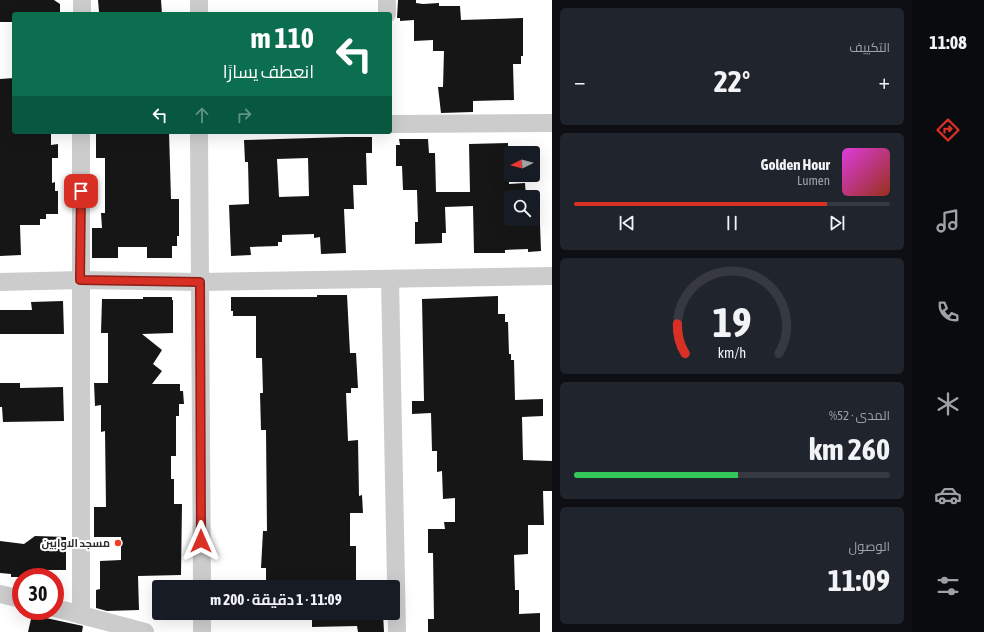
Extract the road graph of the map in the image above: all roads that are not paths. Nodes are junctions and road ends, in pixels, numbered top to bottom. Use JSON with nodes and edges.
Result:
{"nodes":[{"id":1,"x":82,"y":0,"type":"edge"},
{"id":2,"x":199,"y":0,"type":"edge"},
{"id":3,"x":387,"y":0,"type":"edge"},
{"id":4,"x":82,"y":12,"type":"edge"},
{"id":5,"x":199,"y":12,"type":"edge"},
{"id":6,"x":387,"y":12,"type":"edge"},
{"id":7,"x":552,"y":123,"type":"edge"},
{"id":8,"x":392,"y":124,"type":"edge"},
{"id":9,"x":81,"y":134,"type":"edge"},
{"id":10,"x":199,"y":134,"type":"edge"},
{"id":11,"x":552,"y":276,"type":"edge"},
{"id":12,"x":390,"y":279,"type":"junction"},
{"id":13,"x":80,"y":280,"type":"junction"},
{"id":14,"x":0,"y":282,"type":"edge"},
{"id":15,"x":200,"y":282,"type":"junction"},
{"id":16,"x":202,"y":580,"type":"edge"},
{"id":17,"x":0,"y":594,"type":"edge"},
{"id":18,"x":12,"y":597,"type":"edge"},
{"id":19,"x":64,"y":611,"type":"edge"},
{"id":20,"x":80,"y":615,"type":"junction"},
{"id":21,"x":202,"y":620,"type":"edge"},
{"id":22,"x":145,"y":632,"type":"edge"},
{"id":23,"x":202,"y":632,"type":"edge"},
{"id":24,"x":397,"y":632,"type":"edge"}],
"edges":[{"from":1,"to":4,"type":"street"},
{"from":2,"to":5,"type":"street"},
{"from":3,"to":6,"type":"street"},
{"from":7,"to":8,"type":"street"},
{"from":9,"to":13,"type":"street"},
{"from":10,"to":15,"type":"street"},
{"from":11,"to":12,"type":"street"},
{"from":12,"to":15,"type":"street"},
{"from":12,"to":24,"type":"street"},
{"from":13,"to":14,"type":"street"},
{"from":13,"to":15,"type":"street"},
{"from":13,"to":20,"type":"street"},
{"from":15,"to":16,"type":"street"},
{"from":17,"to":18,"type":"street"},
{"from":19,"to":20,"type":"street"},
{"from":20,"to":22,"type":"street"},
{"from":21,"to":23,"type":"street"}]}
